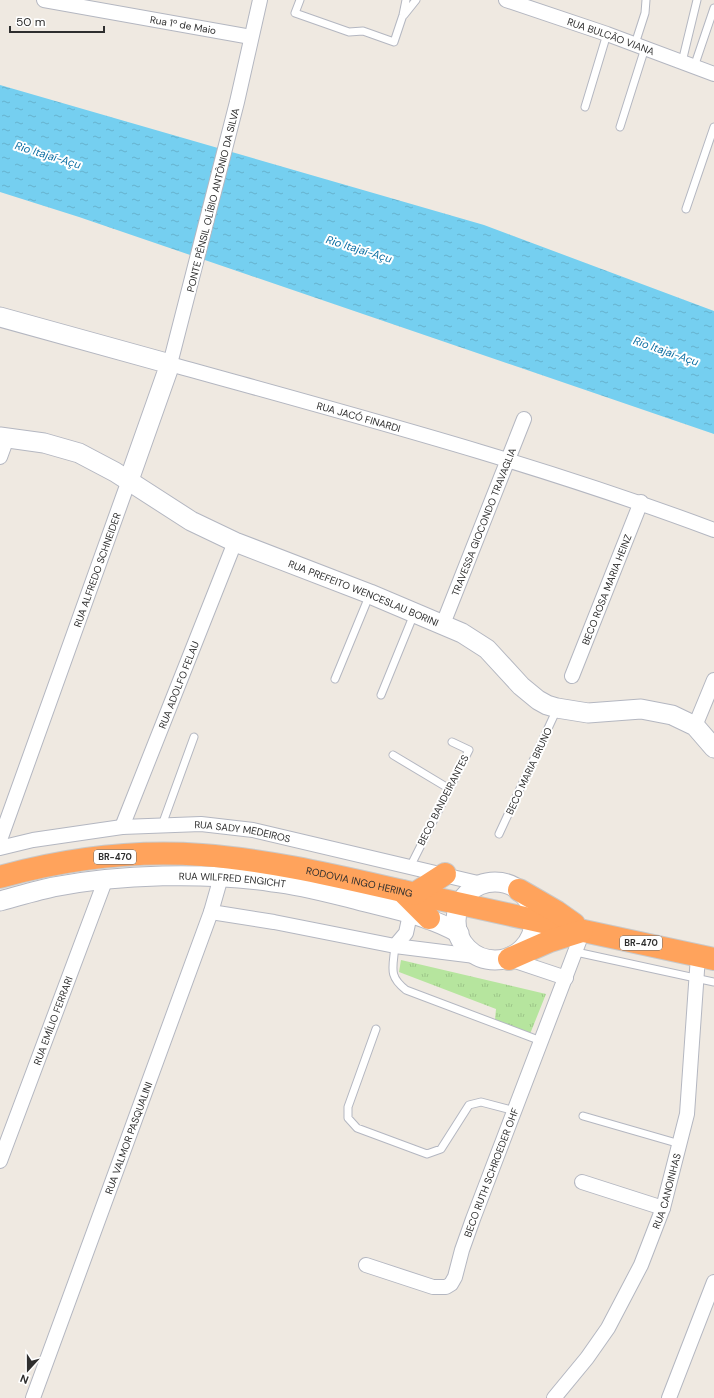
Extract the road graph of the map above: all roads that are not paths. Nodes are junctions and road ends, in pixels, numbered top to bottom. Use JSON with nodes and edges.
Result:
{"nodes":[{"id":1,"x":44,"y":0,"type":"edge"},
{"id":2,"x":260,"y":0,"type":"edge"},
{"id":3,"x":300,"y":0,"type":"edge"},
{"id":4,"x":406,"y":0,"type":"edge"},
{"id":5,"x":416,"y":0,"type":"edge"},
{"id":6,"x":506,"y":0,"type":"edge"},
{"id":7,"x":646,"y":0,"type":"edge"},
{"id":8,"x":698,"y":0,"type":"edge"},
{"id":9,"x":528,"y":4,"type":"edge"},
{"id":10,"x":714,"y":8,"type":"edge"},
{"id":11,"x":403,"y":15,"type":"junction"},
{"id":12,"x":607,"y":34,"type":"junction"},
{"id":13,"x":251,"y":37,"type":"junction"},
{"id":14,"x":640,"y":46,"type":"junction"},
{"id":15,"x":688,"y":64,"type":"junction"},
{"id":16,"x":714,"y":74,"type":"edge"},
{"id":17,"x":585,"y":107,"type":"dead end"},
{"id":18,"x":620,"y":127,"type":"dead end"},
{"id":19,"x":714,"y":127,"type":"edge"},
{"id":20,"x":686,"y":209,"type":"dead end"},
{"id":21,"x":188,"y":298,"type":"joint"},
{"id":22,"x":0,"y":317,"type":"edge"},
{"id":23,"x":170,"y":364,"type":"junction"},
{"id":24,"x":524,"y":419,"type":"dead end"},
{"id":25,"x":4,"y":437,"type":"edge"},
{"id":26,"x":0,"y":457,"type":"edge"},
{"id":27,"x":508,"y":459,"type":"junction"},
{"id":28,"x":129,"y":480,"type":"junction"},
{"id":29,"x":641,"y":502,"type":"junction"},
{"id":30,"x":714,"y":530,"type":"edge"},
{"id":31,"x":236,"y":542,"type":"junction"},
{"id":32,"x":370,"y":594,"type":"junction"},
{"id":33,"x":414,"y":612,"type":"junction"},
{"id":34,"x":443,"y":624,"type":"junction"},
{"id":35,"x":572,"y":676,"type":"dead end"},
{"id":36,"x":335,"y":679,"type":"dead end"},
{"id":37,"x":714,"y":680,"type":"edge"},
{"id":38,"x":381,"y":696,"type":"dead end"},
{"id":39,"x":557,"y":708,"type":"junction"},
{"id":40,"x":695,"y":726,"type":"junction"},
{"id":41,"x":194,"y":737,"type":"dead end"},
{"id":42,"x":452,"y":742,"type":"dead end"},
{"id":43,"x":714,"y":748,"type":"edge"},
{"id":44,"x":393,"y":755,"type":"dead end"},
{"id":45,"x":448,"y":788,"type":"junction"},
{"id":46,"x":162,"y":824,"type":"junction"},
{"id":47,"x":122,"y":827,"type":"junction"},
{"id":48,"x":499,"y":834,"type":"dead end"},
{"id":49,"x":0,"y":840,"type":"edge"},
{"id":50,"x":0,"y":848,"type":"edge"},
{"id":51,"x":410,"y":867,"type":"junction"},
{"id":52,"x":445,"y":874,"type":"junction"},
{"id":53,"x":221,"y":876,"type":"junction"},
{"id":54,"x":0,"y":877,"type":"edge"},
{"id":55,"x":105,"y":881,"type":"junction"},
{"id":56,"x":482,"y":884,"type":"junction"},
{"id":57,"x":519,"y":890,"type":"junction"},
{"id":58,"x":0,"y":901,"type":"edge"},
{"id":59,"x":414,"y":904,"type":"junction"},
{"id":60,"x":459,"y":904,"type":"junction"},
{"id":61,"x":211,"y":912,"type":"junction"},
{"id":62,"x":534,"y":920,"type":"junction"},
{"id":63,"x":584,"y":931,"type":"junction"},
{"id":64,"x":458,"y":933,"type":"junction"},
{"id":65,"x":395,"y":946,"type":"junction"},
{"id":66,"x":576,"y":952,"type":"junction"},
{"id":67,"x":475,"y":956,"type":"junction"},
{"id":68,"x":706,"y":957,"type":"edge"},
{"id":69,"x":509,"y":959,"type":"junction"},
{"id":70,"x":566,"y":978,"type":"junction"},
{"id":71,"x":697,"y":978,"type":"junction"},
{"id":72,"x":714,"y":982,"type":"edge"},
{"id":73,"x":376,"y":1029,"type":"dead end"},
{"id":74,"x":541,"y":1041,"type":"junction"},
{"id":75,"x":515,"y":1111,"type":"junction"},
{"id":76,"x":583,"y":1116,"type":"dead end"},
{"id":77,"x":680,"y":1144,"type":"junction"},
{"id":78,"x":0,"y":1160,"type":"edge"},
{"id":79,"x":582,"y":1182,"type":"dead end"},
{"id":80,"x":663,"y":1208,"type":"junction"},
{"id":81,"x":366,"y":1265,"type":"dead end"},
{"id":82,"x":714,"y":1282,"type":"edge"},
{"id":83,"x":33,"y":1398,"type":"edge"},
{"id":84,"x":554,"y":1398,"type":"edge"},
{"id":85,"x":669,"y":1398,"type":"edge"}],
"edges":[{"from":1,"to":13,"type":"street","name":"Rua 1º de Maio"},
{"from":2,"to":13,"type":"street","name":"PONTE PÊNSIL OLÍBIO ANTÔNIO DA SILVA"},
{"from":3,"to":11,"type":"lane"},
{"from":4,"to":11,"type":"lane"},
{"from":5,"to":11,"type":"lane"},
{"from":6,"to":9,"type":"street","name":"RUA BULCÃO VIANA"},
{"from":7,"to":14,"type":"lane"},
{"from":8,"to":15,"type":"lane"},
{"from":9,"to":12,"type":"street","name":"RUA BULCÃO VIANA"},
{"from":10,"to":15,"type":"lane"},
{"from":12,"to":14,"type":"street","name":"RUA BULCÃO VIANA"},
{"from":12,"to":17,"type":"lane"},
{"from":13,"to":21,"type":"street","name":"PONTE PÊNSIL OLÍBIO ANTÔNIO DA SILVA"},
{"from":14,"to":15,"type":"street","name":"RUA BULCÃO VIANA"},
{"from":14,"to":18,"type":"lane"},
{"from":15,"to":16,"type":"street","name":"RUA BULCÃO VIANA"},
{"from":19,"to":20,"type":"lane"},
{"from":21,"to":23,"type":"street","name":"RUA ALFREDO SCHNEIDER"},
{"from":22,"to":23,"type":"street","name":"RUA JACÓ FINARDI"},
{"from":23,"to":27,"type":"street","name":"RUA JACÓ FINARDI"},
{"from":23,"to":28,"type":"street","name":"RUA ALFREDO SCHNEIDER"},
{"from":24,"to":27,"type":"street","name":"TRAVESSA GIOCONDO TRAVAGLIA"},
{"from":25,"to":26,"type":"street"},
{"from":25,"to":28,"type":"street","name":"RUA PREFEITO WENCESLAU BORINI"},
{"from":27,"to":29,"type":"street","name":"RUA JACÓ FINARDI"},
{"from":27,"to":34,"type":"street","name":"TRAVESSA GIOCONDO TRAVAGLIA"},
{"from":28,"to":31,"type":"street","name":"RUA PREFEITO WENCESLAU BORINI"},
{"from":28,"to":49,"type":"street","name":"RUA ALFREDO SCHNEIDER"},
{"from":29,"to":30,"type":"street","name":"RUA JACÓ FINARDI"},
{"from":29,"to":35,"type":"street","name":"BECO ROSA MARIA HEINZ"},
{"from":31,"to":32,"type":"street","name":"RUA PREFEITO WENCESLAU BORINI"},
{"from":31,"to":47,"type":"street","name":"RUA ADOLFO FELAU"},
{"from":32,"to":33,"type":"street","name":"RUA PREFEITO WENCESLAU BORINI"},
{"from":32,"to":36,"type":"lane"},
{"from":33,"to":34,"type":"street","name":"RUA PREFEITO WENCESLAU BORINI"},
{"from":33,"to":38,"type":"lane"},
{"from":34,"to":39,"type":"street","name":"RUA PREFEITO WENCESLAU BORINI"},
{"from":37,"to":40,"type":"street"},
{"from":39,"to":40,"type":"street","name":"RUA PREFEITO WENCESLAU BORINI"},
{"from":39,"to":48,"type":"lane","name":"BECO MARIA BRUNO"},
{"from":40,"to":43,"type":"street","name":"RUA PREFEITO WENCESLAU BORINI"},
{"from":41,"to":46,"type":"lane"},
{"from":42,"to":45,"type":"lane","name":"BECO BANDEIRANTES"},
{"from":44,"to":45,"type":"lane"},
{"from":45,"to":51,"type":"lane","name":"BECO BANDEIRANTES"},
{"from":46,"to":47,"type":"street","name":"RUA SADY MEDEIROS"},
{"from":46,"to":51,"type":"street","name":"RUA SADY MEDEIROS"},
{"from":47,"to":50,"type":"street","name":"RUA SADY MEDEIROS"},
{"from":51,"to":52,"type":"street","name":"RUA SADY MEDEIROS"},
{"from":52,"to":56,"type":"street","name":"RUA SADY MEDEIROS"},
{"from":52,"to":59,"type":"highway"},
{"from":53,"to":55,"type":"street","name":"RUA WILFRED ENGICHT"},
{"from":53,"to":59,"type":"street","name":"RUA WILFRED ENGICHT"},
{"from":53,"to":61,"type":"street","name":"RUA VALMOR PASQUALINI"},
{"from":54,"to":59,"type":"highway","name":"RODOVIA INGO HERING","number":"BR-470"},
{"from":55,"to":58,"type":"street","name":"RUA WILFRED ENGICHT"},
{"from":55,"to":78,"type":"street","name":"RUA EMÍLIO FERRARI"},
{"from":56,"to":57,"type":"street"},
{"from":56,"to":60,"type":"street"},
{"from":57,"to":62,"type":"street"},
{"from":57,"to":63,"type":"highway"},
{"from":59,"to":60,"type":"highway","name":"RODOVIA INGO HERING","number":"BR-470"},
{"from":59,"to":64,"type":"street","name":"RUA WILFRED ENGICHT"},
{"from":59,"to":65,"type":"street"},
{"from":60,"to":62,"type":"highway","name":"RODOVIA INGO HERING","number":"BR-470"},
{"from":60,"to":64,"type":"street"},
{"from":61,"to":65,"type":"street"},
{"from":61,"to":83,"type":"street","name":"RUA VALMOR PASQUALINI"},
{"from":62,"to":63,"type":"highway","name":"RODOVIA INGO HERING","number":"BR-470"},
{"from":62,"to":69,"type":"street"},
{"from":63,"to":66,"type":"street","name":"BECO RUTH SCHROEDER OHF"},
{"from":63,"to":68,"type":"highway","name":"RODOVIA INGO HERING","number":"BR-470"},
{"from":63,"to":69,"type":"highway"},
{"from":64,"to":67,"type":"street"},
{"from":65,"to":67,"type":"street"},
{"from":65,"to":74,"type":"lane"},
{"from":66,"to":70,"type":"street","name":"BECO RUTH SCHROEDER OHF"},
{"from":66,"to":71,"type":"lane"},
{"from":67,"to":69,"type":"street"},
{"from":68,"to":71,"type":"street","name":"RUA CANOINHAS"},
{"from":69,"to":70,"type":"street"},
{"from":70,"to":74,"type":"street","name":"BECO RUTH SCHROEDER OHF"},
{"from":71,"to":72,"type":"lane"},
{"from":71,"to":77,"type":"street","name":"RUA CANOINHAS"},
{"from":73,"to":75,"type":"lane"},
{"from":74,"to":75,"type":"street","name":"BECO RUTH SCHROEDER OHF"},
{"from":75,"to":81,"type":"street","name":"BECO RUTH SCHROEDER OHF"},
{"from":76,"to":77,"type":"lane"},
{"from":77,"to":80,"type":"street","name":"RUA CANOINHAS"},
{"from":79,"to":80,"type":"street"},
{"from":80,"to":84,"type":"street","name":"RUA CANOINHAS"},
{"from":82,"to":85,"type":"street"}]}
